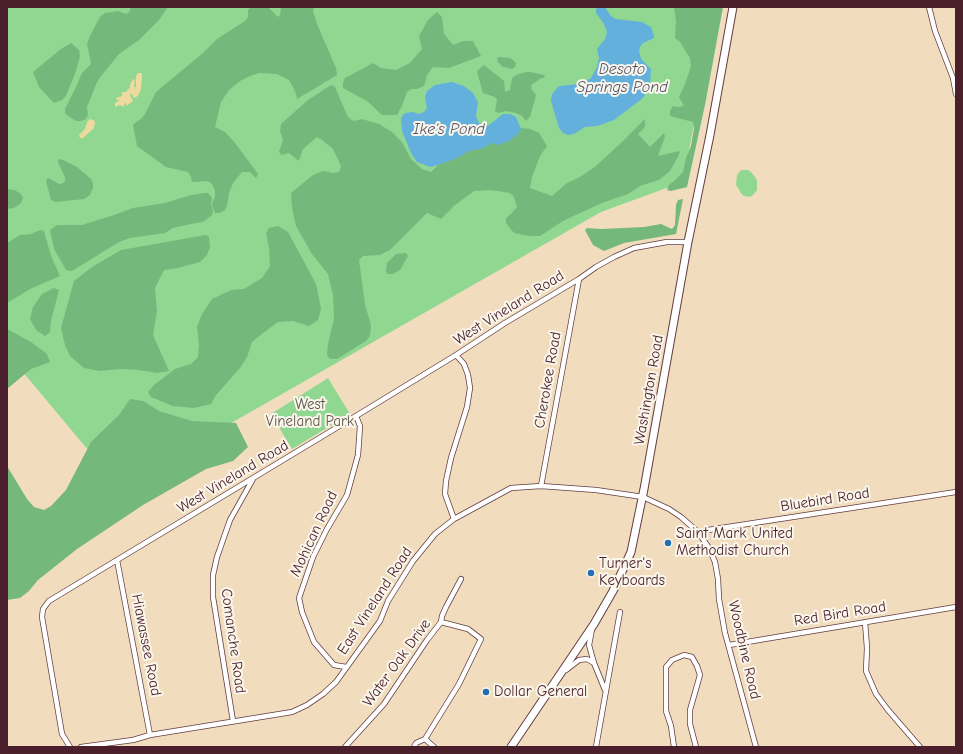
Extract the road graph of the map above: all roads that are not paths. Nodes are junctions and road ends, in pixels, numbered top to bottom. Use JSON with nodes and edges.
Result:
{"nodes":[{"id":1,"x":733,"y":7,"type":"edge"},
{"id":2,"x":929,"y":7,"type":"edge"},
{"id":3,"x":956,"y":94,"type":"edge"},
{"id":4,"x":688,"y":242,"type":"junction"},
{"id":5,"x":579,"y":279,"type":"junction"},
{"id":6,"x":456,"y":355,"type":"junction"},
{"id":7,"x":356,"y":416,"type":"junction"},
{"id":8,"x":254,"y":478,"type":"junction"},
{"id":9,"x":541,"y":486,"type":"junction"},
{"id":10,"x":956,"y":492,"type":"edge"},
{"id":11,"x":643,"y":497,"type":"junction"},
{"id":12,"x":454,"y":518,"type":"junction"},
{"id":13,"x":698,"y":532,"type":"junction"},
{"id":14,"x":118,"y":560,"type":"junction"},
{"id":15,"x":461,"y":578,"type":"dead end"},
{"id":16,"x":956,"y":607,"type":"edge"},
{"id":17,"x":620,"y":612,"type":"dead end"},
{"id":18,"x":441,"y":622,"type":"junction"},
{"id":19,"x":865,"y":622,"type":"junction"},
{"id":20,"x":594,"y":624,"type":"junction"},
{"id":21,"x":728,"y":645,"type":"junction"},
{"id":22,"x":594,"y":663,"type":"junction"},
{"id":23,"x":346,"y":668,"type":"junction"},
{"id":24,"x":557,"y":678,"type":"junction"},
{"id":25,"x":605,"y":690,"type":"junction"},
{"id":26,"x":233,"y":721,"type":"junction"},
{"id":27,"x":150,"y":735,"type":"junction"},
{"id":28,"x":425,"y":739,"type":"junction"},
{"id":29,"x":70,"y":747,"type":"edge"},
{"id":30,"x":81,"y":747,"type":"edge"},
{"id":31,"x":345,"y":747,"type":"edge"},
{"id":32,"x":414,"y":747,"type":"edge"},
{"id":33,"x":434,"y":747,"type":"edge"},
{"id":34,"x":511,"y":747,"type":"edge"},
{"id":35,"x":596,"y":747,"type":"edge"},
{"id":36,"x":674,"y":747,"type":"edge"},
{"id":37,"x":696,"y":747,"type":"edge"},
{"id":38,"x":756,"y":747,"type":"edge"},
{"id":39,"x":920,"y":747,"type":"edge"}],
"edges":[{"from":1,"to":4,"type":"main road","name":"Washington Road"},
{"from":2,"to":3,"type":"street"},
{"from":4,"to":5,"type":"street","name":"West Vineland Road"},
{"from":4,"to":11,"type":"main road","name":"Washington Road"},
{"from":5,"to":6,"type":"street","name":"West Vineland Road"},
{"from":5,"to":9,"type":"street","name":"Cherokee Road"},
{"from":6,"to":7,"type":"street","name":"West Vineland Road"},
{"from":6,"to":12,"type":"street"},
{"from":7,"to":8,"type":"street","name":"West Vineland Road"},
{"from":7,"to":23,"type":"street","name":"Mohican Road"},
{"from":8,"to":14,"type":"street","name":"West Vineland Road"},
{"from":8,"to":26,"type":"street","name":"Comanche Road"},
{"from":9,"to":11,"type":"street","name":"East Vineland Road"},
{"from":9,"to":12,"type":"street","name":"East Vineland Road"},
{"from":10,"to":13,"type":"street","name":"Bluebird Road"},
{"from":11,"to":13,"type":"street","name":"Woodbine Road"},
{"from":11,"to":20,"type":"main road","name":"Washington Road"},
{"from":12,"to":23,"type":"street","name":"East Vineland Road"},
{"from":13,"to":21,"type":"street","name":"Woodbine Road"},
{"from":14,"to":27,"type":"street","name":"Hiawassee Road"},
{"from":14,"to":29,"type":"street","name":"West Vineland Road"},
{"from":15,"to":18,"type":"street"},
{"from":16,"to":19,"type":"street","name":"Red Bird Road"},
{"from":17,"to":25,"type":"street"},
{"from":18,"to":28,"type":"street","name":"Water Oak Drive"},
{"from":18,"to":31,"type":"street","name":"Water Oak Drive"},
{"from":19,"to":21,"type":"street","name":"Red Bird Road"},
{"from":19,"to":39,"type":"street"},
{"from":20,"to":22,"type":"street"},
{"from":20,"to":24,"type":"main road","name":"Washington Road"},
{"from":21,"to":38,"type":"street","name":"Woodbine Road"},
{"from":22,"to":24,"type":"street"},
{"from":22,"to":25,"type":"street"},
{"from":23,"to":26,"type":"street","name":"East Vineland Road"},
{"from":24,"to":34,"type":"main road","name":"Washington Road"},
{"from":25,"to":35,"type":"street"},
{"from":26,"to":27,"type":"street","name":"East Vineland Road"},
{"from":27,"to":30,"type":"street","name":"East Vineland Road"},
{"from":28,"to":32,"type":"street"},
{"from":28,"to":33,"type":"street"},
{"from":36,"to":37,"type":"street"}]}
